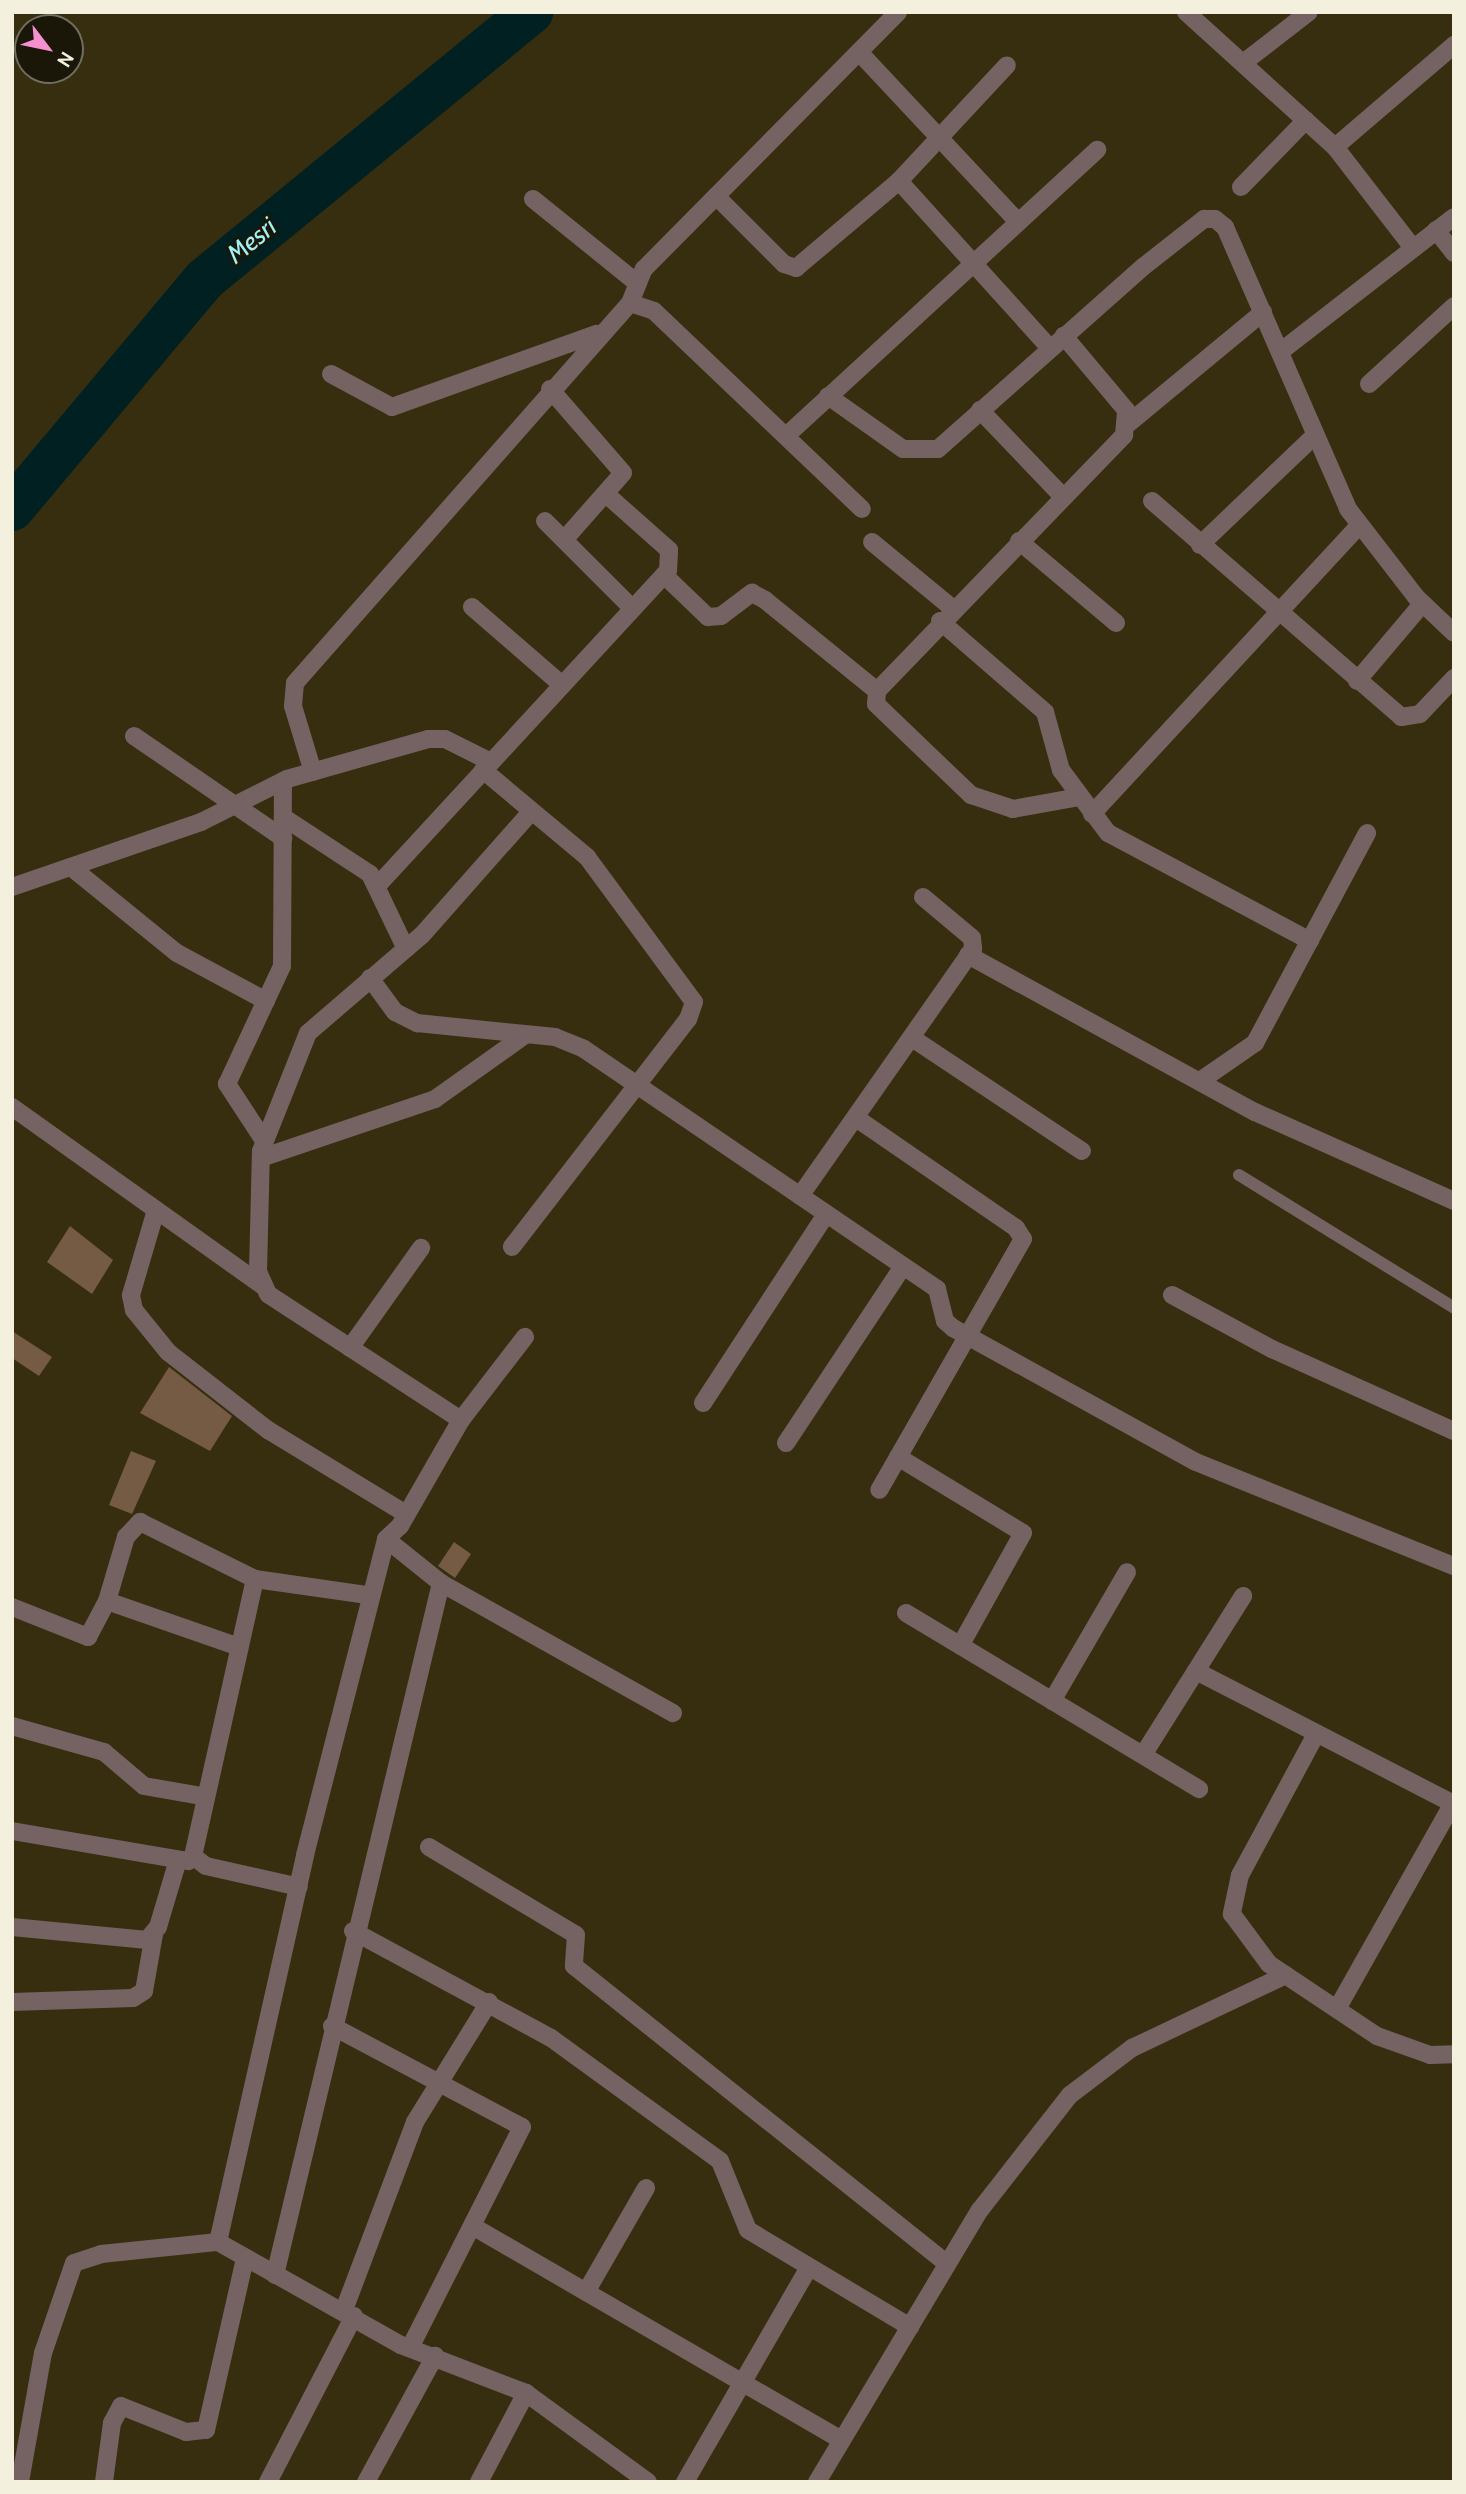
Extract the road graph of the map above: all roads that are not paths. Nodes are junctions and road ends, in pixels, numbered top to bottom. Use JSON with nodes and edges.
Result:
{"nodes":[{"id":1,"x":898,"y":12,"type":"edge"},
{"id":2,"x":1186,"y":12,"type":"edge"},
{"id":3,"x":1309,"y":12,"type":"edge"},
{"id":4,"x":1454,"y":45,"type":"edge"},
{"id":5,"x":859,"y":52,"type":"junction"},
{"id":6,"x":1243,"y":63,"type":"junction"},
{"id":7,"x":1007,"y":65,"type":"dead end"},
{"id":8,"x":1306,"y":120,"type":"junction"},
{"id":9,"x":940,"y":136,"type":"junction"},
{"id":10,"x":1335,"y":147,"type":"junction"},
{"id":11,"x":1097,"y":150,"type":"dead end"},
{"id":12,"x":899,"y":181,"type":"junction"},
{"id":13,"x":1241,"y":187,"type":"dead end"},
{"id":14,"x":716,"y":196,"type":"junction"},
{"id":15,"x":533,"y":200,"type":"dead end"},
{"id":16,"x":1454,"y":217,"type":"edge"},
{"id":17,"x":1018,"y":222,"type":"junction"},
{"id":18,"x":1436,"y":230,"type":"junction"},
{"id":19,"x":1413,"y":248,"type":"junction"},
{"id":20,"x":1454,"y":253,"type":"edge"},
{"id":21,"x":973,"y":262,"type":"junction"},
{"id":22,"x":636,"y":282,"type":"junction"},
{"id":23,"x":630,"y":303,"type":"junction"},
{"id":24,"x":1454,"y":306,"type":"edge"},
{"id":25,"x":1263,"y":312,"type":"junction"},
{"id":26,"x":599,"y":333,"type":"junction"},
{"id":27,"x":1057,"y":342,"type":"junction"},
{"id":28,"x":1280,"y":352,"type":"junction"},
{"id":29,"x":331,"y":374,"type":"dead end"},
{"id":30,"x":1369,"y":384,"type":"dead end"},
{"id":31,"x":550,"y":389,"type":"junction"},
{"id":32,"x":828,"y":396,"type":"junction"},
{"id":33,"x":980,"y":410,"type":"junction"},
{"id":34,"x":1129,"y":423,"type":"junction"},
{"id":35,"x":1315,"y":435,"type":"junction"},
{"id":36,"x":786,"y":436,"type":"junction"},
{"id":37,"x":607,"y":495,"type":"junction"},
{"id":38,"x":1063,"y":497,"type":"junction"},
{"id":39,"x":1152,"y":501,"type":"dead end"},
{"id":40,"x":862,"y":509,"type":"dead end"},
{"id":41,"x":545,"y":521,"type":"dead end"},
{"id":42,"x":1360,"y":525,"type":"junction"},
{"id":43,"x":564,"y":540,"type":"junction"},
{"id":44,"x":1019,"y":541,"type":"junction"},
{"id":45,"x":872,"y":542,"type":"dead end"},
{"id":46,"x":1200,"y":544,"type":"junction"},
{"id":47,"x":664,"y":575,"type":"junction"},
{"id":48,"x":1422,"y":604,"type":"junction"},
{"id":49,"x":472,"y":607,"type":"dead end"},
{"id":50,"x":633,"y":609,"type":"junction"},
{"id":51,"x":1277,"y":613,"type":"junction"},
{"id":52,"x":946,"y":615,"type":"junction"},
{"id":53,"x":1116,"y":623,"type":"dead end"},
{"id":54,"x":1454,"y":633,"type":"edge"},
{"id":55,"x":1454,"y":678,"type":"edge"},
{"id":56,"x":1357,"y":681,"type":"junction"},
{"id":57,"x":562,"y":685,"type":"junction"},
{"id":58,"x":877,"y":691,"type":"junction"},
{"id":59,"x":134,"y":736,"type":"dead end"},
{"id":60,"x":487,"y":766,"type":"junction"},
{"id":61,"x":313,"y":772,"type":"junction"},
{"id":62,"x":283,"y":780,"type":"junction"},
{"id":63,"x":1080,"y":797,"type":"junction"},
{"id":64,"x":232,"y":806,"type":"junction"},
{"id":65,"x":531,"y":812,"type":"junction"},
{"id":66,"x":1092,"y":814,"type":"junction"},
{"id":67,"x":283,"y":817,"type":"junction"},
{"id":68,"x":1367,"y":833,"type":"dead end"},
{"id":69,"x":283,"y":838,"type":"junction"},
{"id":70,"x":71,"y":867,"type":"junction"},
{"id":71,"x":378,"y":885,"type":"junction"},
{"id":72,"x":12,"y":887,"type":"edge"},
{"id":73,"x":923,"y":897,"type":"dead end"},
{"id":74,"x":1310,"y":941,"type":"junction"},
{"id":75,"x":406,"y":949,"type":"junction"},
{"id":76,"x":968,"y":955,"type":"junction"},
{"id":77,"x":370,"y":978,"type":"junction"},
{"id":78,"x":266,"y":1001,"type":"junction"},
{"id":79,"x":525,"y":1035,"type":"junction"},
{"id":80,"x":912,"y":1038,"type":"junction"},
{"id":81,"x":1200,"y":1082,"type":"junction"},
{"id":82,"x":637,"y":1086,"type":"junction"},
{"id":83,"x":12,"y":1107,"type":"edge"},
{"id":84,"x":856,"y":1118,"type":"junction"},
{"id":85,"x":263,"y":1139,"type":"junction"},
{"id":86,"x":1082,"y":1151,"type":"dead end"},
{"id":87,"x":261,"y":1158,"type":"junction"},
{"id":88,"x":1239,"y":1175,"type":"dead end"},
{"id":89,"x":800,"y":1196,"type":"junction"},
{"id":90,"x":1454,"y":1201,"type":"edge"},
{"id":91,"x":156,"y":1210,"type":"junction"},
{"id":92,"x":826,"y":1214,"type":"junction"},
{"id":93,"x":512,"y":1247,"type":"dead end"},
{"id":94,"x":421,"y":1248,"type":"dead end"},
{"id":95,"x":903,"y":1266,"type":"junction"},
{"id":96,"x":262,"y":1285,"type":"junction"},
{"id":97,"x":1172,"y":1295,"type":"dead end"},
{"id":98,"x":1454,"y":1308,"type":"edge"},
{"id":99,"x":969,"y":1336,"type":"junction"},
{"id":100,"x":525,"y":1337,"type":"dead end"},
{"id":101,"x":350,"y":1348,"type":"junction"},
{"id":102,"x":703,"y":1403,"type":"dead end"},
{"id":103,"x":461,"y":1420,"type":"junction"},
{"id":104,"x":1454,"y":1431,"type":"edge"},
{"id":105,"x":786,"y":1443,"type":"dead end"},
{"id":106,"x":898,"y":1457,"type":"junction"},
{"id":107,"x":879,"y":1490,"type":"dead end"},
{"id":108,"x":403,"y":1512,"type":"junction"},
{"id":109,"x":386,"y":1539,"type":"junction"},
{"id":110,"x":1454,"y":1566,"type":"edge"},
{"id":111,"x":1127,"y":1572,"type":"dead end"},
{"id":112,"x":255,"y":1579,"type":"junction"},
{"id":113,"x":441,"y":1583,"type":"junction"},
{"id":114,"x":369,"y":1595,"type":"junction"},
{"id":115,"x":1243,"y":1596,"type":"dead end"},
{"id":116,"x":107,"y":1601,"type":"junction"},
{"id":117,"x":12,"y":1607,"type":"edge"},
{"id":118,"x":906,"y":1613,"type":"dead end"},
{"id":119,"x":960,"y":1646,"type":"junction"},
{"id":120,"x":239,"y":1647,"type":"junction"},
{"id":121,"x":1196,"y":1671,"type":"junction"},
{"id":122,"x":1052,"y":1701,"type":"junction"},
{"id":123,"x":673,"y":1713,"type":"dead end"},
{"id":124,"x":12,"y":1726,"type":"edge"},
{"id":125,"x":1315,"y":1736,"type":"junction"},
{"id":126,"x":1143,"y":1755,"type":"junction"},
{"id":127,"x":1199,"y":1789,"type":"dead end"},
{"id":128,"x":202,"y":1796,"type":"junction"},
{"id":129,"x":1453,"y":1803,"type":"edge"},
{"id":130,"x":12,"y":1831,"type":"edge"},
{"id":131,"x":429,"y":1847,"type":"dead end"},
{"id":132,"x":178,"y":1860,"type":"junction"},
{"id":133,"x":201,"y":1864,"type":"junction"},
{"id":134,"x":299,"y":1887,"type":"junction"},
{"id":135,"x":12,"y":1927,"type":"edge"},
{"id":136,"x":353,"y":1931,"type":"junction"},
{"id":137,"x":154,"y":1934,"type":"junction"},
{"id":138,"x":1286,"y":1975,"type":"junction"},
{"id":139,"x":12,"y":2002,"type":"edge"},
{"id":140,"x":489,"y":2002,"type":"junction"},
{"id":141,"x":1338,"y":2009,"type":"junction"},
{"id":142,"x":332,"y":2025,"type":"junction"},
{"id":143,"x":1454,"y":2054,"type":"edge"},
{"id":144,"x":442,"y":2079,"type":"junction"},
{"id":145,"x":646,"y":2188,"type":"dead end"},
{"id":146,"x":474,"y":2227,"type":"junction"},
{"id":147,"x":218,"y":2242,"type":"junction"},
{"id":148,"x":245,"y":2258,"type":"junction"},
{"id":149,"x":947,"y":2264,"type":"junction"},
{"id":150,"x":810,"y":2267,"type":"junction"},
{"id":151,"x":275,"y":2274,"type":"junction"},
{"id":152,"x":586,"y":2292,"type":"junction"},
{"id":153,"x":349,"y":2313,"type":"junction"},
{"id":154,"x":909,"y":2327,"type":"junction"},
{"id":155,"x":410,"y":2348,"type":"junction"},
{"id":156,"x":435,"y":2356,"type":"junction"},
{"id":157,"x":741,"y":2382,"type":"junction"},
{"id":158,"x":526,"y":2393,"type":"junction"},
{"id":159,"x":842,"y":2440,"type":"junction"},
{"id":160,"x":20,"y":2482,"type":"edge"},
{"id":161,"x":104,"y":2482,"type":"edge"},
{"id":162,"x":268,"y":2482,"type":"edge"},
{"id":163,"x":366,"y":2482,"type":"edge"},
{"id":164,"x":479,"y":2482,"type":"edge"},
{"id":165,"x":648,"y":2482,"type":"edge"},
{"id":166,"x":685,"y":2482,"type":"edge"},
{"id":167,"x":817,"y":2482,"type":"edge"}],
"edges":[{"from":1,"to":5,"type":"street"},
{"from":2,"to":6,"type":"street"},
{"from":3,"to":6,"type":"street"},
{"from":4,"to":10,"type":"street"},
{"from":5,"to":9,"type":"street"},
{"from":5,"to":14,"type":"street"},
{"from":6,"to":8,"type":"street"},
{"from":7,"to":9,"type":"street"},
{"from":8,"to":10,"type":"street"},
{"from":8,"to":13,"type":"street"},
{"from":9,"to":12,"type":"street"},
{"from":9,"to":17,"type":"street"},
{"from":10,"to":19,"type":"street"},
{"from":11,"to":17,"type":"street"},
{"from":12,"to":14,"type":"street"},
{"from":12,"to":21,"type":"street"},
{"from":14,"to":22,"type":"street"},
{"from":15,"to":22,"type":"street"},
{"from":16,"to":18,"type":"street"},
{"from":17,"to":21,"type":"street"},
{"from":18,"to":19,"type":"street"},
{"from":18,"to":20,"type":"street"},
{"from":19,"to":28,"type":"street"},
{"from":21,"to":27,"type":"street"},
{"from":21,"to":32,"type":"street"},
{"from":22,"to":23,"type":"street"},
{"from":23,"to":26,"type":"street"},
{"from":23,"to":36,"type":"street"},
{"from":24,"to":30,"type":"street"},
{"from":25,"to":27,"type":"street"},
{"from":25,"to":28,"type":"street"},
{"from":25,"to":34,"type":"street"},
{"from":26,"to":29,"type":"street"},
{"from":26,"to":31,"type":"street"},
{"from":27,"to":33,"type":"street"},
{"from":27,"to":34,"type":"street"},
{"from":28,"to":35,"type":"street"},
{"from":31,"to":37,"type":"street"},
{"from":31,"to":61,"type":"street"},
{"from":32,"to":33,"type":"street"},
{"from":32,"to":36,"type":"street"},
{"from":33,"to":38,"type":"street"},
{"from":34,"to":38,"type":"street"},
{"from":35,"to":42,"type":"street"},
{"from":35,"to":46,"type":"street"},
{"from":36,"to":40,"type":"street"},
{"from":37,"to":43,"type":"street"},
{"from":37,"to":47,"type":"street"},
{"from":38,"to":44,"type":"street"},
{"from":39,"to":46,"type":"street"},
{"from":41,"to":43,"type":"street"},
{"from":42,"to":48,"type":"street"},
{"from":42,"to":51,"type":"street"},
{"from":43,"to":50,"type":"street"},
{"from":44,"to":52,"type":"street"},
{"from":44,"to":53,"type":"street"},
{"from":45,"to":52,"type":"street"},
{"from":46,"to":51,"type":"street"},
{"from":47,"to":50,"type":"street"},
{"from":47,"to":58,"type":"street"},
{"from":48,"to":54,"type":"street"},
{"from":48,"to":56,"type":"street"},
{"from":49,"to":57,"type":"street"},
{"from":50,"to":57,"type":"street"},
{"from":51,"to":56,"type":"street"},
{"from":51,"to":66,"type":"street"},
{"from":52,"to":58,"type":"street"},
{"from":52,"to":63,"type":"street"},
{"from":55,"to":56,"type":"street"},
{"from":57,"to":60,"type":"street"},
{"from":58,"to":63,"type":"street"},
{"from":59,"to":64,"type":"street"},
{"from":60,"to":61,"type":"street"},
{"from":60,"to":65,"type":"street"},
{"from":60,"to":71,"type":"street"},
{"from":61,"to":62,"type":"street"},
{"from":62,"to":64,"type":"street"},
{"from":62,"to":67,"type":"street"},
{"from":63,"to":66,"type":"street"},
{"from":64,"to":69,"type":"street"},
{"from":64,"to":70,"type":"street"},
{"from":65,"to":75,"type":"street"},
{"from":65,"to":82,"type":"street"},
{"from":66,"to":74,"type":"street"},
{"from":67,"to":69,"type":"street"},
{"from":67,"to":71,"type":"street"},
{"from":68,"to":74,"type":"street"},
{"from":69,"to":78,"type":"street"},
{"from":70,"to":72,"type":"street"},
{"from":70,"to":78,"type":"street"},
{"from":71,"to":75,"type":"street"},
{"from":73,"to":76,"type":"street"},
{"from":74,"to":81,"type":"street"},
{"from":75,"to":77,"type":"street"},
{"from":76,"to":80,"type":"street"},
{"from":76,"to":81,"type":"street"},
{"from":77,"to":79,"type":"street"},
{"from":77,"to":85,"type":"street"},
{"from":78,"to":85,"type":"street"},
{"from":79,"to":82,"type":"street"},
{"from":79,"to":87,"type":"street"},
{"from":80,"to":84,"type":"street"},
{"from":80,"to":86,"type":"street"},
{"from":81,"to":90,"type":"street"},
{"from":82,"to":89,"type":"street"},
{"from":82,"to":93,"type":"street"},
{"from":83,"to":91,"type":"street"},
{"from":84,"to":89,"type":"street"},
{"from":84,"to":99,"type":"street"},
{"from":85,"to":87,"type":"street"},
{"from":87,"to":96,"type":"street"},
{"from":88,"to":98,"type":"lane"},
{"from":89,"to":92,"type":"street"},
{"from":91,"to":96,"type":"street"},
{"from":91,"to":108,"type":"street"},
{"from":92,"to":95,"type":"street"},
{"from":92,"to":102,"type":"street"},
{"from":94,"to":101,"type":"street"},
{"from":95,"to":99,"type":"street"},
{"from":95,"to":105,"type":"street"},
{"from":96,"to":101,"type":"street"},
{"from":97,"to":104,"type":"street"},
{"from":99,"to":106,"type":"street"},
{"from":99,"to":110,"type":"street"},
{"from":100,"to":103,"type":"street"},
{"from":101,"to":103,"type":"street"},
{"from":103,"to":108,"type":"street"},
{"from":106,"to":107,"type":"street"},
{"from":106,"to":119,"type":"street"},
{"from":108,"to":109,"type":"street"},
{"from":109,"to":113,"type":"street"},
{"from":109,"to":114,"type":"street"},
{"from":111,"to":122,"type":"street"},
{"from":112,"to":114,"type":"street"},
{"from":112,"to":116,"type":"street"},
{"from":112,"to":120,"type":"street"},
{"from":113,"to":123,"type":"street"},
{"from":113,"to":136,"type":"street"},
{"from":114,"to":134,"type":"street"},
{"from":115,"to":121,"type":"street"},
{"from":116,"to":117,"type":"street"},
{"from":116,"to":120,"type":"street"},
{"from":118,"to":119,"type":"street"},
{"from":119,"to":122,"type":"street"},
{"from":120,"to":128,"type":"street"},
{"from":121,"to":125,"type":"street"},
{"from":121,"to":126,"type":"street"},
{"from":122,"to":126,"type":"street"},
{"from":124,"to":128,"type":"street"},
{"from":125,"to":129,"type":"street"},
{"from":125,"to":138,"type":"street"},
{"from":126,"to":127,"type":"street"},
{"from":128,"to":133,"type":"street"},
{"from":129,"to":141,"type":"street"},
{"from":130,"to":132,"type":"street"},
{"from":131,"to":149,"type":"street"},
{"from":132,"to":133,"type":"street"},
{"from":132,"to":137,"type":"street"},
{"from":133,"to":134,"type":"street"},
{"from":134,"to":147,"type":"street"},
{"from":135,"to":137,"type":"street"},
{"from":136,"to":140,"type":"street"},
{"from":136,"to":142,"type":"street"},
{"from":137,"to":139,"type":"street"},
{"from":138,"to":141,"type":"street"},
{"from":138,"to":149,"type":"street"},
{"from":140,"to":144,"type":"street"},
{"from":140,"to":150,"type":"street"},
{"from":141,"to":143,"type":"street"},
{"from":142,"to":144,"type":"street"},
{"from":142,"to":151,"type":"street"},
{"from":144,"to":146,"type":"street"},
{"from":144,"to":153,"type":"street"},
{"from":145,"to":152,"type":"street"},
{"from":146,"to":152,"type":"street"},
{"from":146,"to":155,"type":"street"},
{"from":147,"to":148,"type":"street"},
{"from":147,"to":160,"type":"street"},
{"from":148,"to":151,"type":"street"},
{"from":148,"to":161,"type":"street"},
{"from":149,"to":154,"type":"street"},
{"from":150,"to":154,"type":"street"},
{"from":150,"to":157,"type":"street"},
{"from":151,"to":153,"type":"street"},
{"from":152,"to":157,"type":"street"},
{"from":153,"to":155,"type":"street"},
{"from":153,"to":162,"type":"street"},
{"from":154,"to":159,"type":"street"},
{"from":155,"to":156,"type":"street"},
{"from":156,"to":158,"type":"street"},
{"from":156,"to":163,"type":"street"},
{"from":157,"to":159,"type":"street"},
{"from":157,"to":166,"type":"street"},
{"from":158,"to":164,"type":"street"},
{"from":158,"to":165,"type":"street"},
{"from":159,"to":167,"type":"street"}]}
